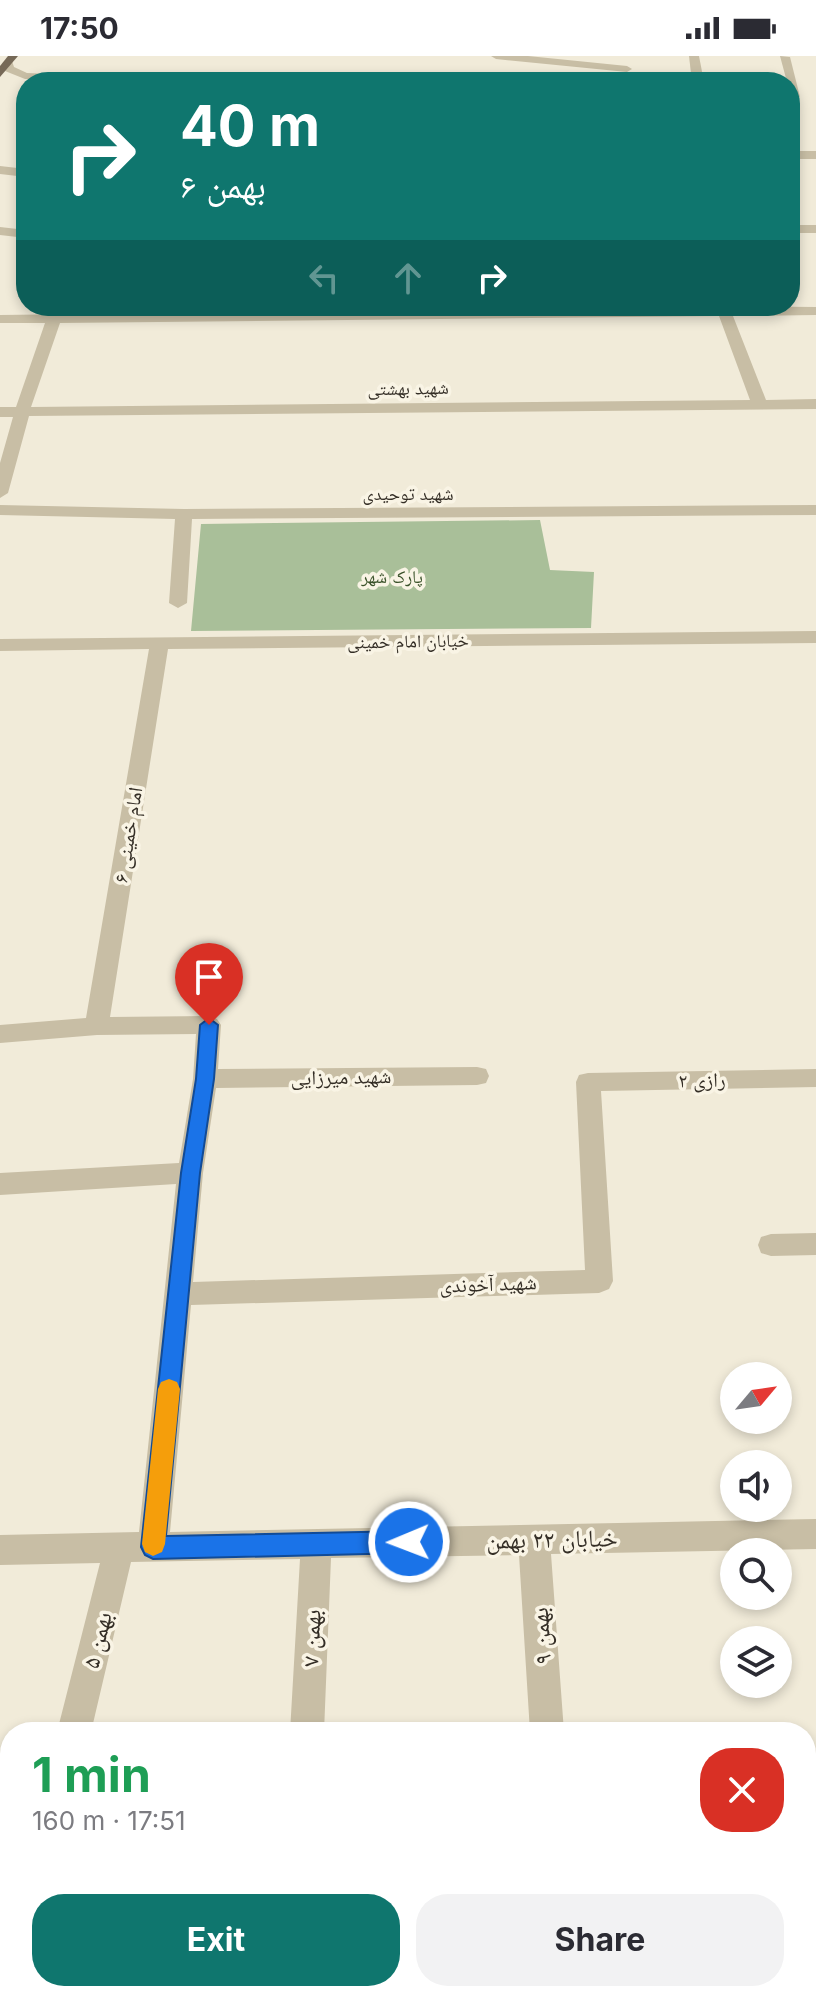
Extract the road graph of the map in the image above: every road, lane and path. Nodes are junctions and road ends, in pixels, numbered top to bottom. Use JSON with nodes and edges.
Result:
{"nodes":[{"id":1,"x":496,"y":56,"type":"edge"},
{"id":2,"x":505,"y":56,"type":"edge"},
{"id":3,"x":622,"y":56,"type":"edge"},
{"id":4,"x":7,"y":61,"type":"edge"},
{"id":5,"x":627,"y":69,"type":"junction"},
{"id":6,"x":628,"y":72,"type":"edge"},
{"id":7,"x":0,"y":74,"type":"edge"},
{"id":8,"x":21,"y":316,"type":"edge"},
{"id":9,"x":111,"y":316,"type":"edge"},
{"id":10,"x":727,"y":316,"type":"edge"},
{"id":11,"x":54,"y":318,"type":"junction"},
{"id":12,"x":0,"y":319,"type":"edge"},
{"id":13,"x":18,"y":319,"type":"junction"},
{"id":14,"x":816,"y":404,"type":"edge"},
{"id":15,"x":760,"y":405,"type":"junction"},
{"id":16,"x":0,"y":412,"type":"edge"},
{"id":17,"x":22,"y":412,"type":"junction"},
{"id":18,"x":0,"y":493,"type":"edge"},
{"id":19,"x":0,"y":510,"type":"edge"},
{"id":20,"x":816,"y":510,"type":"edge"},
{"id":21,"x":184,"y":514,"type":"junction"},
{"id":22,"x":178,"y":603,"type":"dead end"},
{"id":23,"x":816,"y":637,"type":"edge"},
{"id":24,"x":159,"y":644,"type":"junction"},
{"id":25,"x":0,"y":645,"type":"edge"},
{"id":26,"x":97,"y":1026,"type":"junction"},
{"id":27,"x":0,"y":1034,"type":"edge"},
{"id":28,"x":477,"y":1076,"type":"dead end"},
{"id":29,"x":816,"y":1078,"type":"edge"},
{"id":30,"x":205,"y":1079,"type":"junction"},
{"id":31,"x":588,"y":1082,"type":"joint"},
{"id":32,"x":190,"y":1173,"type":"junction"},
{"id":33,"x":0,"y":1184,"type":"edge"},
{"id":34,"x":816,"y":1244,"type":"edge"},
{"id":35,"x":771,"y":1245,"type":"dead end"},
{"id":36,"x":179,"y":1294,"type":"junction"},
{"id":37,"x":816,"y":1534,"type":"edge"},
{"id":38,"x":534,"y":1540,"type":"junction"},
{"id":39,"x":316,"y":1544,"type":"junction"},
{"id":40,"x":153,"y":1547,"type":"junction"},
{"id":41,"x":119,"y":1548,"type":"junction"},
{"id":42,"x":0,"y":1550,"type":"edge"},
{"id":43,"x":76,"y":1722,"type":"edge"},
{"id":44,"x":307,"y":1722,"type":"edge"},
{"id":45,"x":546,"y":1722,"type":"edge"}],
"edges":[{"from":1,"to":2,"type":"street"},
{"from":2,"to":5,"type":"street"},
{"from":3,"to":5,"type":"street"},
{"from":4,"to":7,"type":"main road"},
{"from":5,"to":6,"type":"street"},
{"from":8,"to":13,"type":"street"},
{"from":9,"to":11,"type":"street"},
{"from":10,"to":15,"type":"street"},
{"from":11,"to":13,"type":"street"},
{"from":11,"to":17,"type":"street"},
{"from":12,"to":13,"type":"street"},
{"from":14,"to":15,"type":"street","name":"شهید بهشتی"},
{"from":15,"to":17,"type":"street","name":"شهید بهشتی"},
{"from":16,"to":17,"type":"street","name":"شهید بهشتی"},
{"from":17,"to":18,"type":"street"},
{"from":19,"to":21,"type":"street","name":"شهید توحیدی"},
{"from":20,"to":21,"type":"street","name":"شهید توحیدی"},
{"from":21,"to":22,"type":"street"},
{"from":23,"to":24,"type":"street","name":"خیابان امام خمینی"},
{"from":24,"to":25,"type":"street","name":"خیابان امام خمینی"},
{"from":24,"to":26,"type":"street","name":"امام خمینی ۶"},
{"from":26,"to":27,"type":"street"},
{"from":26,"to":30,"type":"street"},
{"from":28,"to":30,"type":"street","name":"شهید میرزایی"},
{"from":29,"to":31,"type":"street","name":"رازی ۲"},
{"from":30,"to":32,"type":"street"},
{"from":31,"to":36,"type":"street","name":"شهید آخوندی"},
{"from":32,"to":33,"type":"street"},
{"from":32,"to":36,"type":"street"},
{"from":34,"to":35,"type":"street"},
{"from":36,"to":40,"type":"street"},
{"from":37,"to":38,"type":"street","name":"خیابان ۲۲ بهمن"},
{"from":38,"to":39,"type":"street","name":"خیابان ۲۲ بهمن"},
{"from":38,"to":45,"type":"street","name":"بهمن ۹"},
{"from":39,"to":40,"type":"street","name":"خیابان ۲۲ بهمن"},
{"from":39,"to":44,"type":"street","name":"بهمن ۷"},
{"from":40,"to":41,"type":"street","name":"خیابان ۲۲ بهمن"},
{"from":41,"to":42,"type":"street","name":"خیابان ۲۲ بهمن"},
{"from":41,"to":43,"type":"street","name":"بهمن ۵"}]}
